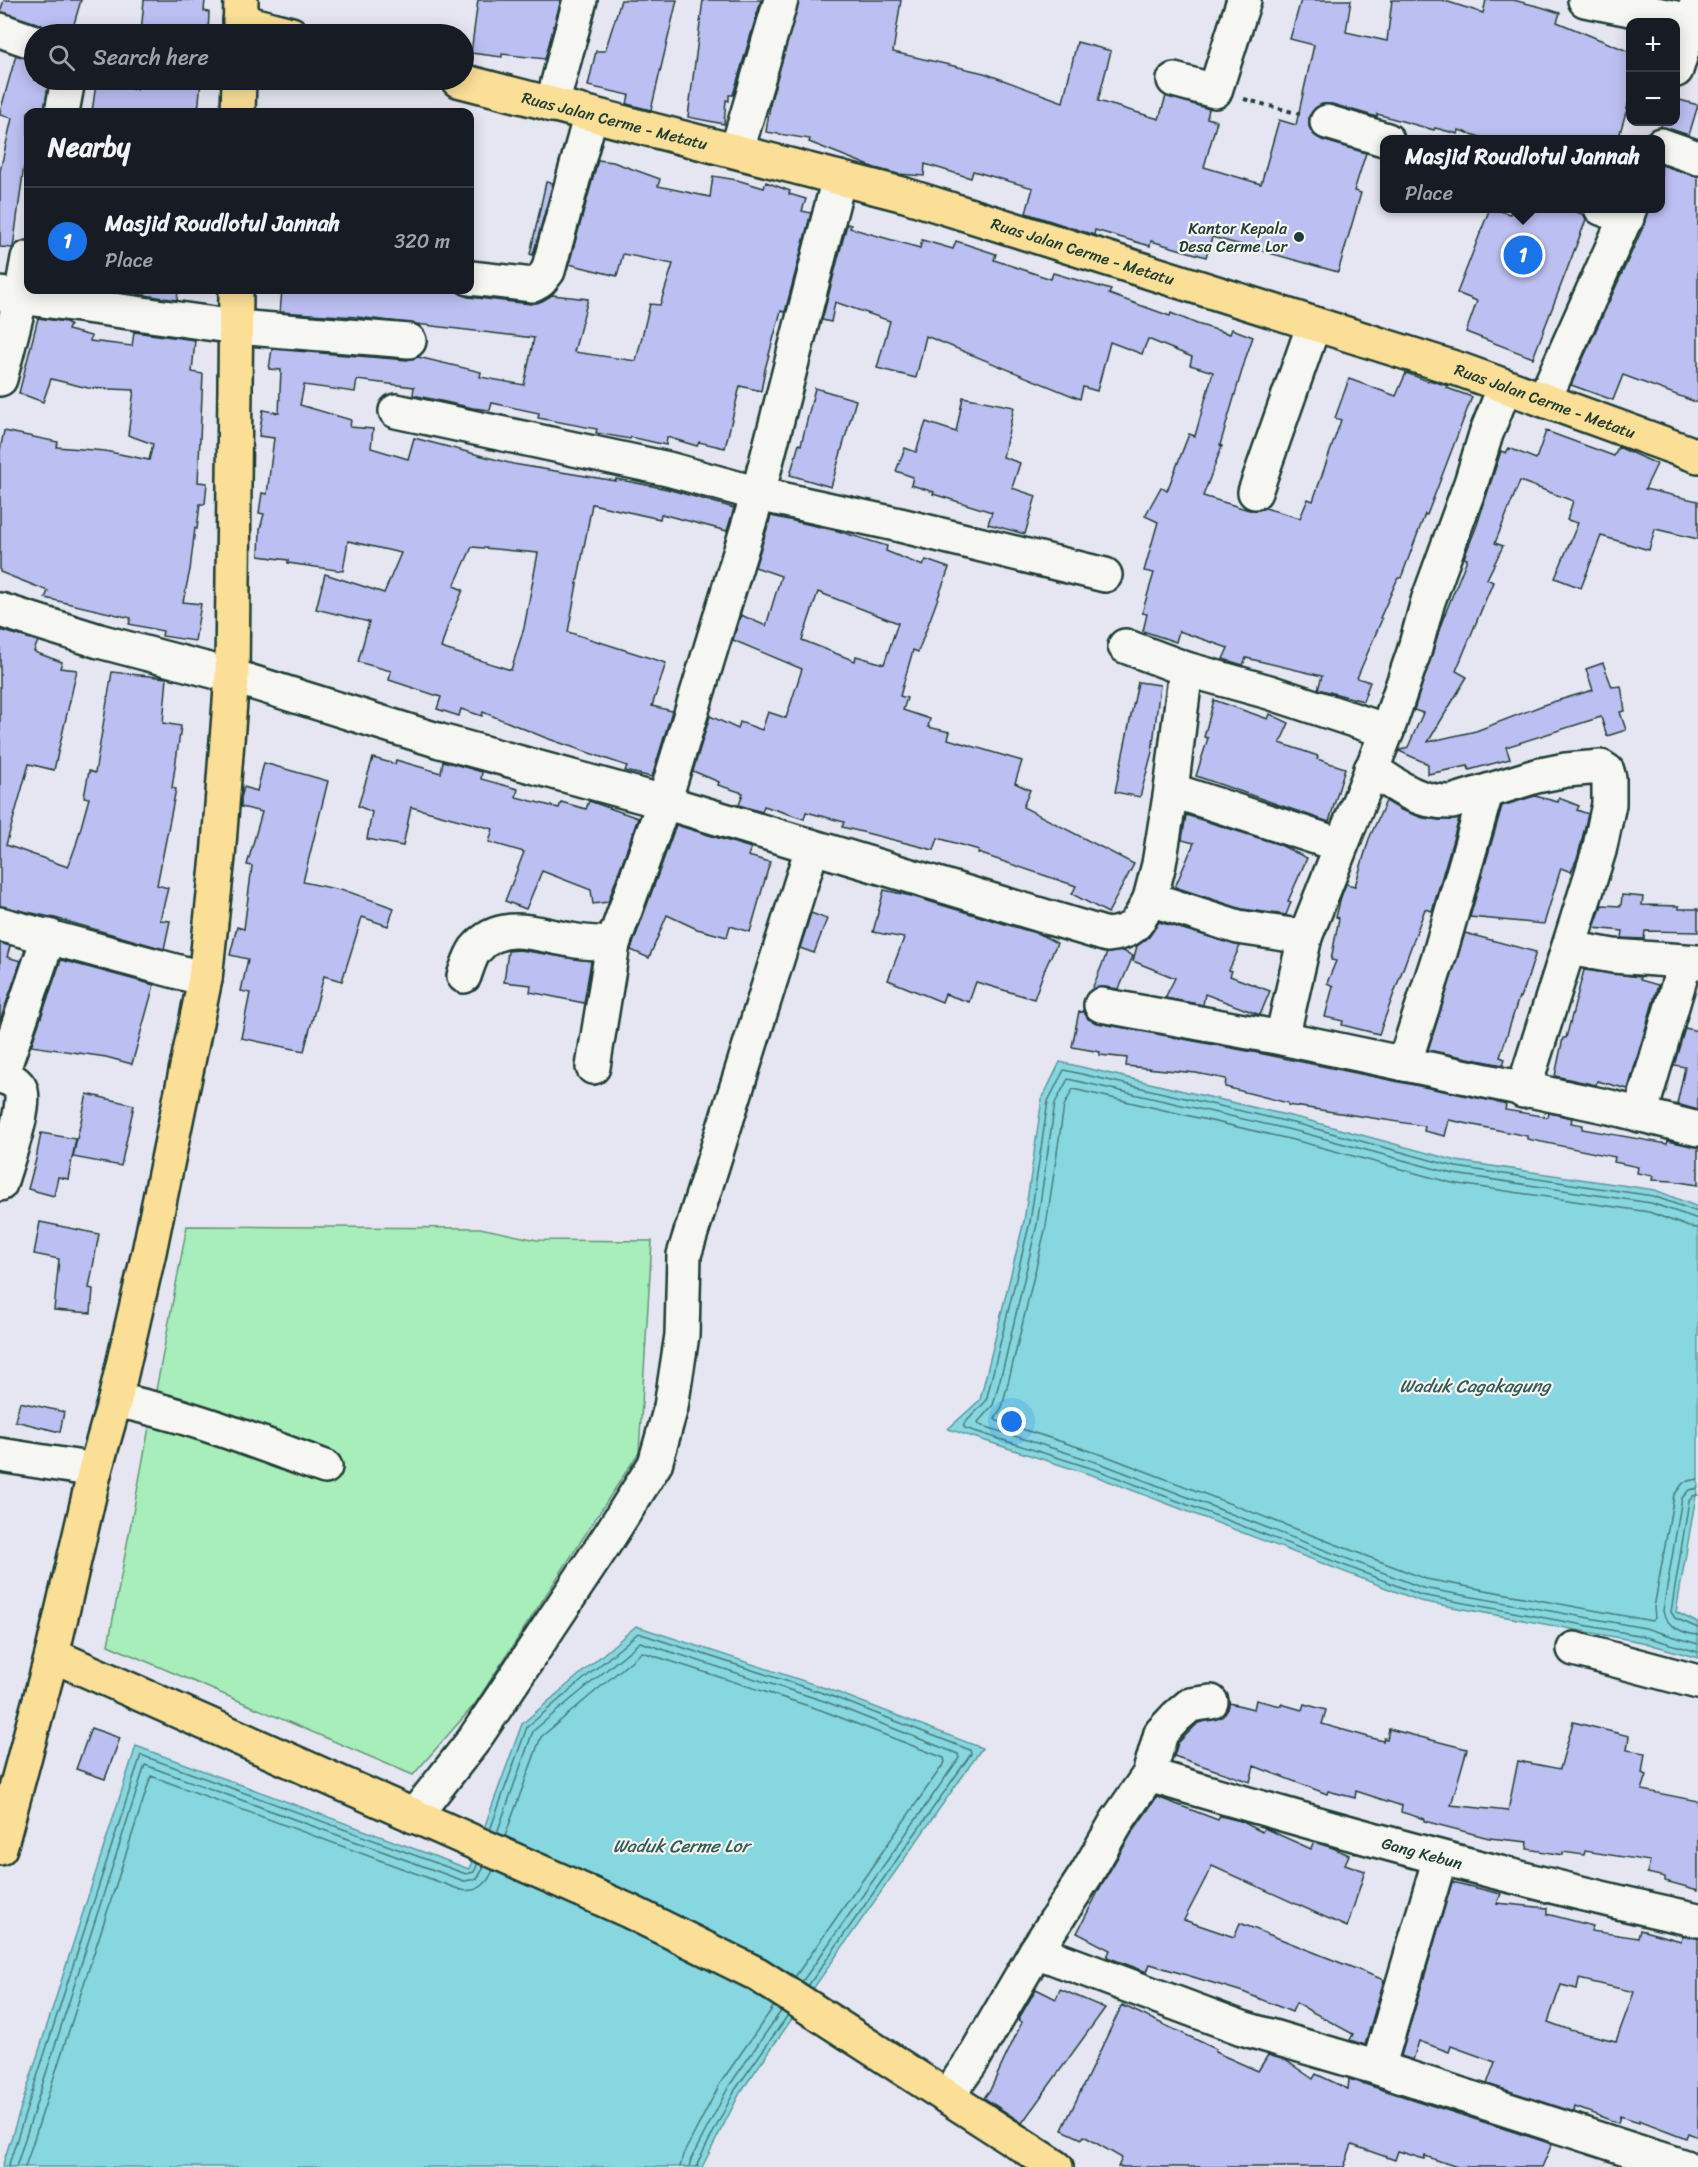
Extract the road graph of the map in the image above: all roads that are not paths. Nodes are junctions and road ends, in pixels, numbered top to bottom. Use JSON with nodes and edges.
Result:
{"nodes":[{"id":1,"x":580,"y":0,"type":"edge"},
{"id":2,"x":781,"y":0,"type":"edge"},
{"id":3,"x":1244,"y":0,"type":"edge"},
{"id":4,"x":1585,"y":0,"type":"edge"},
{"id":5,"x":1695,"y":10,"type":"edge"},
{"id":6,"x":240,"y":18,"type":"edge"},
{"id":7,"x":259,"y":24,"type":"edge"},
{"id":8,"x":0,"y":30,"type":"edge"},
{"id":9,"x":24,"y":38,"type":"edge"},
{"id":10,"x":1680,"y":57,"type":"edge"},
{"id":11,"x":1174,"y":80,"type":"dead end"},
{"id":12,"x":474,"y":84,"type":"edge"},
{"id":13,"x":66,"y":90,"type":"edge"},
{"id":14,"x":239,"y":90,"type":"edge"},
{"id":15,"x":552,"y":105,"type":"junction"},
{"id":16,"x":63,"y":108,"type":"edge"},
{"id":17,"x":238,"y":108,"type":"edge"},
{"id":18,"x":591,"y":114,"type":"junction"},
{"id":19,"x":1327,"y":122,"type":"road end"},
{"id":20,"x":1380,"y":138,"type":"edge"},
{"id":21,"x":1665,"y":146,"type":"edge"},
{"id":22,"x":737,"y":150,"type":"junction"},
{"id":23,"x":1698,"y":158,"type":"edge"},
{"id":24,"x":839,"y":178,"type":"junction"},
{"id":25,"x":1619,"y":213,"type":"edge"},
{"id":26,"x":24,"y":266,"type":"edge"},
{"id":27,"x":474,"y":278,"type":"edge"},
{"id":28,"x":236,"y":294,"type":"edge"},
{"id":29,"x":10,"y":295,"type":"edge"},
{"id":30,"x":1314,"y":324,"type":"junction"},
{"id":31,"x":236,"y":327,"type":"junction"},
{"id":32,"x":409,"y":341,"type":"dead end"},
{"id":33,"x":0,"y":379,"type":"edge"},
{"id":34,"x":1505,"y":386,"type":"junction"},
{"id":35,"x":1544,"y":400,"type":"junction"},
{"id":36,"x":396,"y":411,"type":"dead end"},
{"id":37,"x":1698,"y":456,"type":"edge"},
{"id":38,"x":1255,"y":492,"type":"dead end"},
{"id":39,"x":759,"y":494,"type":"junction"},
{"id":40,"x":1105,"y":575,"type":"dead end"},
{"id":41,"x":0,"y":610,"type":"edge"},
{"id":42,"x":1125,"y":646,"type":"dead end"},
{"id":43,"x":1186,"y":669,"type":"junction"},
{"id":44,"x":232,"y":676,"type":"junction"},
{"id":45,"x":1387,"y":731,"type":"junction"},
{"id":46,"x":1371,"y":770,"type":"junction"},
{"id":47,"x":1171,"y":790,"type":"junction"},
{"id":48,"x":1486,"y":793,"type":"junction"},
{"id":49,"x":664,"y":802,"type":"junction"},
{"id":50,"x":1340,"y":845,"type":"junction"},
{"id":51,"x":812,"y":848,"type":"junction"},
{"id":52,"x":1150,"y":899,"type":"junction"},
{"id":53,"x":0,"y":924,"type":"edge"},
{"id":54,"x":49,"y":936,"type":"junction"},
{"id":55,"x":1305,"y":938,"type":"junction"},
{"id":56,"x":613,"y":944,"type":"junction"},
{"id":57,"x":1569,"y":948,"type":"junction"},
{"id":58,"x":1692,"y":962,"type":"edge"},
{"id":59,"x":464,"y":976,"type":"dead end"},
{"id":60,"x":205,"y":979,"type":"junction"},
{"id":61,"x":1101,"y":1005,"type":"dead end"},
{"id":62,"x":1282,"y":1038,"type":"junction"},
{"id":63,"x":1404,"y":1064,"type":"junction"},
{"id":64,"x":593,"y":1067,"type":"dead end"},
{"id":65,"x":1,"y":1076,"type":"edge"},
{"id":66,"x":1523,"y":1090,"type":"junction"},
{"id":67,"x":1640,"y":1115,"type":"junction"},
{"id":68,"x":1698,"y":1129,"type":"edge"},
{"id":69,"x":0,"y":1184,"type":"edge"},
{"id":70,"x":115,"y":1400,"type":"junction"},
{"id":71,"x":0,"y":1455,"type":"edge"},
{"id":72,"x":325,"y":1467,"type":"dead end"},
{"id":73,"x":95,"y":1470,"type":"junction"},
{"id":74,"x":1575,"y":1649,"type":"dead end"},
{"id":75,"x":52,"y":1655,"type":"junction"},
{"id":76,"x":1698,"y":1682,"type":"edge"},
{"id":77,"x":1211,"y":1702,"type":"dead end"},
{"id":78,"x":1149,"y":1775,"type":"junction"},
{"id":79,"x":414,"y":1815,"type":"junction"},
{"id":80,"x":0,"y":1848,"type":"edge"},
{"id":81,"x":1440,"y":1858,"type":"junction"},
{"id":82,"x":1698,"y":1920,"type":"edge"},
{"id":83,"x":1036,"y":1951,"type":"junction"},
{"id":84,"x":1378,"y":2068,"type":"junction"},
{"id":85,"x":947,"y":2097,"type":"junction"},
{"id":86,"x":1056,"y":2167,"type":"edge"},
{"id":87,"x":1684,"y":2167,"type":"edge"}],
"edges":[{"from":1,"to":15,"type":"street"},
{"from":2,"to":22,"type":"street"},
{"from":3,"to":11,"type":"street"},
{"from":4,"to":5,"type":"street"},
{"from":5,"to":10,"type":"street"},
{"from":6,"to":7,"type":"main road"},
{"from":8,"to":9,"type":"street"},
{"from":12,"to":15,"type":"main road","name":"Ruas Jalan Cerme - Metatu"},
{"from":13,"to":16,"type":"street"},
{"from":14,"to":17,"type":"main road"},
{"from":15,"to":18,"type":"main road","name":"Ruas Jalan Cerme - Metatu"},
{"from":18,"to":22,"type":"main road","name":"Ruas Jalan Cerme - Metatu"},
{"from":18,"to":27,"type":"street"},
{"from":19,"to":20,"type":"street"},
{"from":21,"to":23,"type":"street"},
{"from":22,"to":24,"type":"main road","name":"Ruas Jalan Cerme - Metatu"},
{"from":24,"to":30,"type":"main road","name":"Ruas Jalan Cerme - Metatu"},
{"from":24,"to":39,"type":"street"},
{"from":25,"to":35,"type":"street"},
{"from":26,"to":29,"type":"street"},
{"from":28,"to":31,"type":"main road"},
{"from":29,"to":31,"type":"street"},
{"from":29,"to":33,"type":"street"},
{"from":30,"to":34,"type":"main road","name":"Ruas Jalan Cerme - Metatu"},
{"from":30,"to":38,"type":"street"},
{"from":31,"to":32,"type":"street"},
{"from":31,"to":44,"type":"main road"},
{"from":34,"to":35,"type":"main road","name":"Ruas Jalan Cerme - Metatu"},
{"from":34,"to":45,"type":"street"},
{"from":35,"to":37,"type":"main road","name":"Ruas Jalan Cerme - Metatu"},
{"from":36,"to":39,"type":"street"},
{"from":39,"to":40,"type":"street"},
{"from":39,"to":49,"type":"street"},
{"from":41,"to":44,"type":"street"},
{"from":42,"to":43,"type":"street"},
{"from":43,"to":45,"type":"street"},
{"from":43,"to":47,"type":"street"},
{"from":44,"to":49,"type":"street"},
{"from":44,"to":60,"type":"main road"},
{"from":45,"to":46,"type":"street"},
{"from":46,"to":48,"type":"street"},
{"from":46,"to":50,"type":"street"},
{"from":47,"to":50,"type":"street"},
{"from":47,"to":52,"type":"street"},
{"from":48,"to":57,"type":"street"},
{"from":48,"to":63,"type":"street"},
{"from":49,"to":51,"type":"street"},
{"from":49,"to":56,"type":"street"},
{"from":50,"to":55,"type":"street"},
{"from":51,"to":52,"type":"street"},
{"from":51,"to":79,"type":"street"},
{"from":52,"to":55,"type":"street"},
{"from":53,"to":54,"type":"street"},
{"from":54,"to":60,"type":"street"},
{"from":54,"to":65,"type":"street"},
{"from":55,"to":62,"type":"street"},
{"from":56,"to":59,"type":"street"},
{"from":56,"to":64,"type":"street"},
{"from":57,"to":58,"type":"street"},
{"from":57,"to":66,"type":"street"},
{"from":58,"to":67,"type":"street"},
{"from":60,"to":70,"type":"main road"},
{"from":61,"to":62,"type":"street"},
{"from":62,"to":63,"type":"street"},
{"from":63,"to":66,"type":"street"},
{"from":65,"to":69,"type":"street"},
{"from":66,"to":67,"type":"street"},
{"from":67,"to":68,"type":"street"},
{"from":70,"to":72,"type":"street"},
{"from":70,"to":73,"type":"main road"},
{"from":71,"to":73,"type":"street"},
{"from":73,"to":75,"type":"main road"},
{"from":74,"to":76,"type":"street"},
{"from":75,"to":79,"type":"main road"},
{"from":75,"to":80,"type":"main road"},
{"from":77,"to":78,"type":"street"},
{"from":78,"to":81,"type":"street","name":"Gang Kebun"},
{"from":78,"to":83,"type":"street"},
{"from":79,"to":85,"type":"main road"},
{"from":81,"to":82,"type":"street","name":"Gang Kebun"},
{"from":81,"to":84,"type":"street"},
{"from":83,"to":84,"type":"street"},
{"from":83,"to":85,"type":"street"},
{"from":84,"to":87,"type":"street"},
{"from":85,"to":86,"type":"main road"}]}
